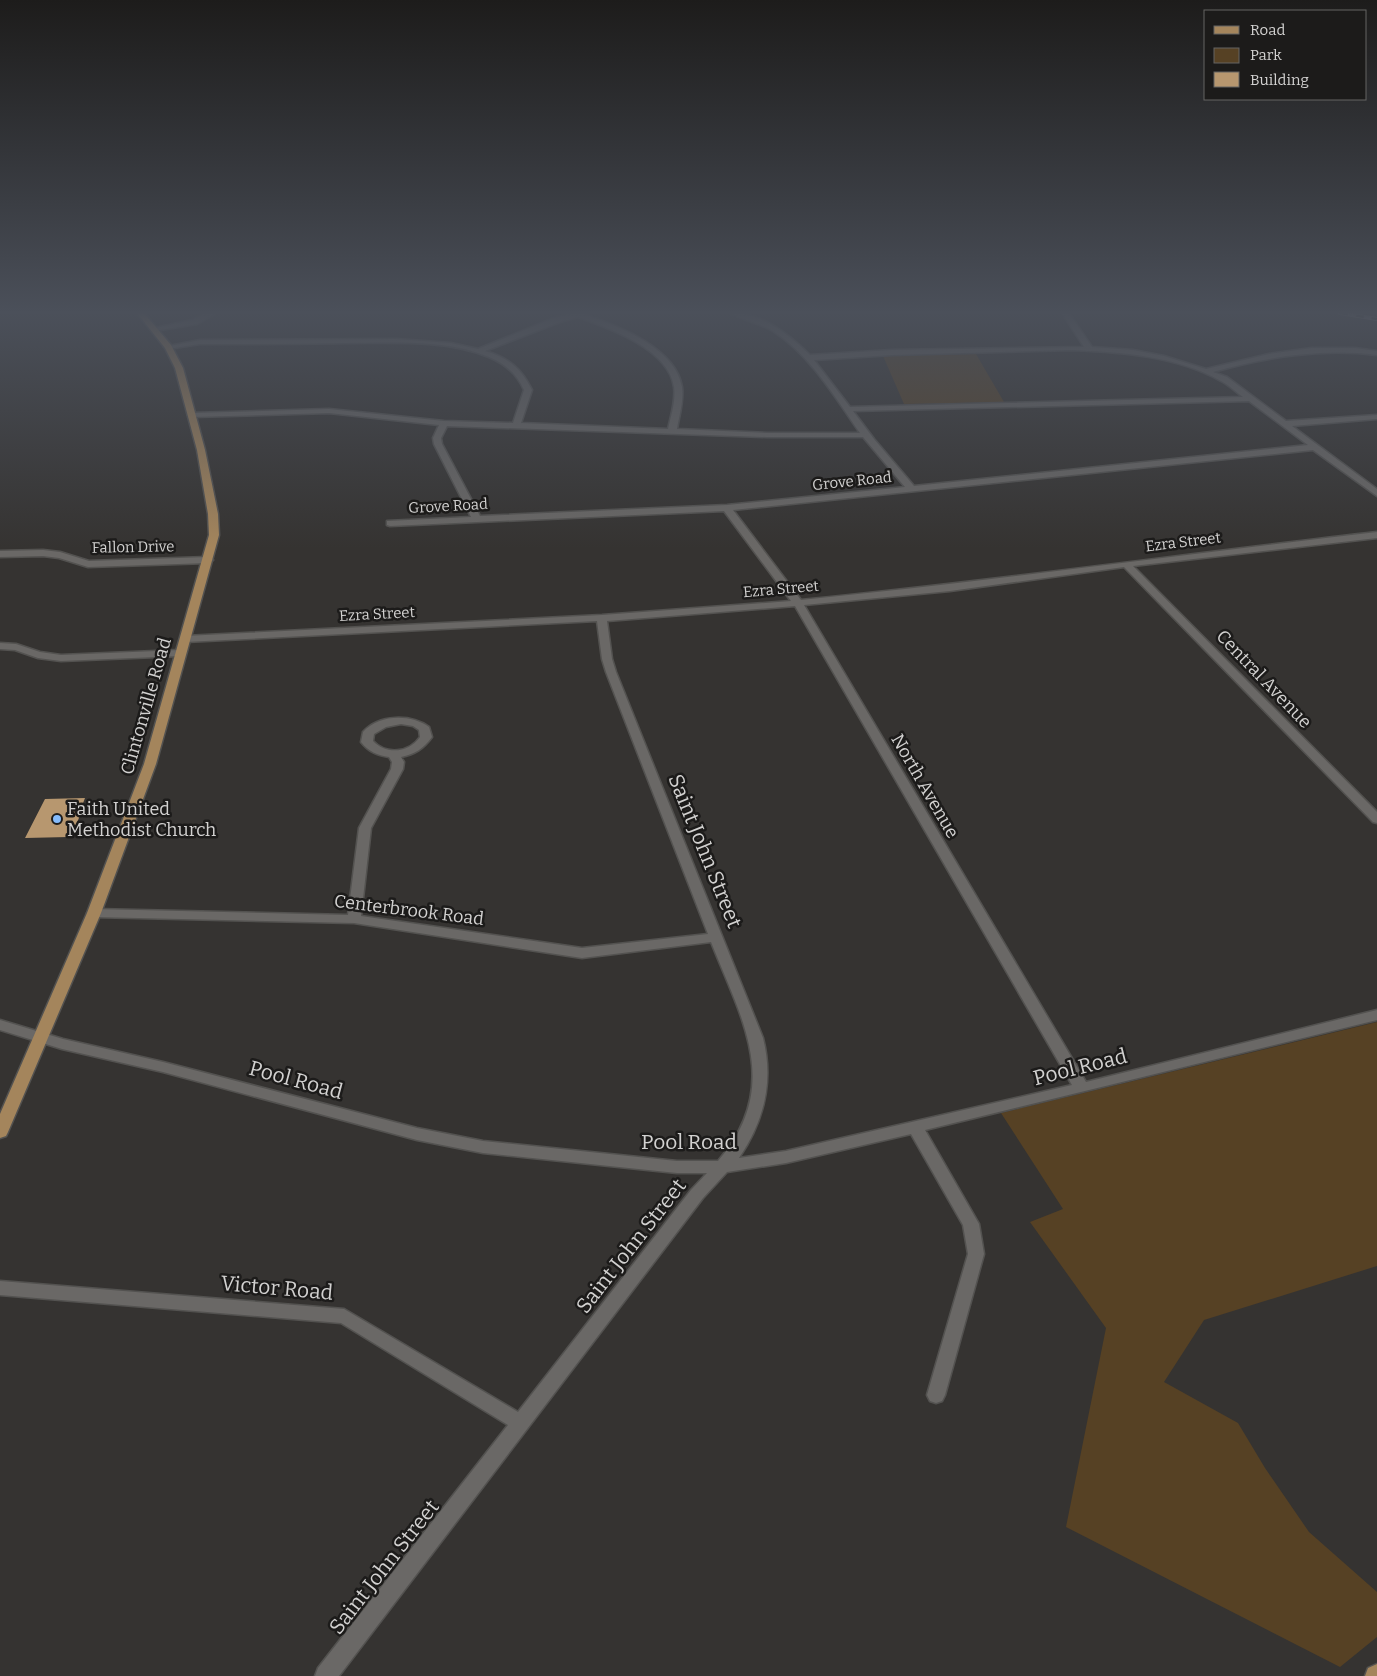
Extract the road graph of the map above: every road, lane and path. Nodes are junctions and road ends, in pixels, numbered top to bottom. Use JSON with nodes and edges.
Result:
{"nodes":[{"id":1,"x":185,"y":391,"type":"edge"},
{"id":2,"x":527,"y":391,"type":"edge"},
{"id":3,"x":678,"y":391,"type":"edge"},
{"id":4,"x":834,"y":391,"type":"edge"},
{"id":5,"x":1239,"y":391,"type":"edge"},
{"id":6,"x":1249,"y":399,"type":"junction"},
{"id":7,"x":848,"y":409,"type":"junction"},
{"id":8,"x":192,"y":415,"type":"junction"},
{"id":9,"x":1377,"y":417,"type":"edge"},
{"id":10,"x":444,"y":424,"type":"junction"},
{"id":11,"x":1285,"y":424,"type":"junction"},
{"id":12,"x":516,"y":425,"type":"junction"},
{"id":13,"x":672,"y":431,"type":"junction"},
{"id":14,"x":866,"y":435,"type":"junction"},
{"id":15,"x":1315,"y":447,"type":"junction"},
{"id":16,"x":912,"y":489,"type":"junction"},
{"id":17,"x":1377,"y":492,"type":"edge"},
{"id":18,"x":727,"y":508,"type":"junction"},
{"id":19,"x":477,"y":519,"type":"junction"},
{"id":20,"x":390,"y":523,"type":"dead end"},
{"id":21,"x":1377,"y":534,"type":"edge"},
{"id":22,"x":0,"y":554,"type":"edge"},
{"id":23,"x":208,"y":560,"type":"junction"},
{"id":24,"x":1126,"y":564,"type":"junction"},
{"id":25,"x":798,"y":603,"type":"junction"},
{"id":26,"x":602,"y":618,"type":"junction"},
{"id":27,"x":185,"y":639,"type":"junction"},
{"id":28,"x":0,"y":646,"type":"edge"},
{"id":29,"x":180,"y":653,"type":"junction"},
{"id":30,"x":393,"y":754,"type":"junction"},
{"id":31,"x":1377,"y":819,"type":"edge"},
{"id":32,"x":94,"y":913,"type":"junction"},
{"id":33,"x":354,"y":919,"type":"junction"},
{"id":34,"x":717,"y":937,"type":"junction"},
{"id":35,"x":1377,"y":1015,"type":"edge"},
{"id":36,"x":0,"y":1025,"type":"edge"},
{"id":37,"x":40,"y":1037,"type":"junction"},
{"id":38,"x":1082,"y":1088,"type":"junction"},
{"id":39,"x":915,"y":1127,"type":"junction"},
{"id":40,"x":0,"y":1132,"type":"edge"},
{"id":41,"x":722,"y":1167,"type":"junction"},
{"id":42,"x":0,"y":1288,"type":"edge"},
{"id":43,"x":936,"y":1395,"type":"dead end"},
{"id":44,"x":521,"y":1423,"type":"junction"},
{"id":45,"x":326,"y":1676,"type":"edge"}],
"edges":[{"from":1,"to":8,"type":"main road","name":"Clintonville Road"},
{"from":2,"to":12,"type":"street"},
{"from":3,"to":13,"type":"street"},
{"from":4,"to":7,"type":"street"},
{"from":5,"to":6,"type":"street"},
{"from":6,"to":7,"type":"street"},
{"from":6,"to":11,"type":"street"},
{"from":7,"to":14,"type":"street"},
{"from":8,"to":10,"type":"street"},
{"from":8,"to":23,"type":"main road","name":"Clintonville Road"},
{"from":9,"to":11,"type":"street"},
{"from":10,"to":12,"type":"street"},
{"from":10,"to":19,"type":"street"},
{"from":11,"to":15,"type":"street"},
{"from":12,"to":13,"type":"street"},
{"from":13,"to":14,"type":"street"},
{"from":14,"to":16,"type":"street"},
{"from":15,"to":16,"type":"street","name":"Grove Road"},
{"from":15,"to":17,"type":"street"},
{"from":16,"to":18,"type":"street","name":"Grove Road"},
{"from":18,"to":19,"type":"street","name":"Grove Road"},
{"from":18,"to":25,"type":"street","name":"North Avenue"},
{"from":19,"to":20,"type":"street","name":"Grove Road"},
{"from":21,"to":24,"type":"street","name":"Ezra Street"},
{"from":22,"to":23,"type":"street","name":"Fallon Drive"},
{"from":23,"to":27,"type":"main road","name":"Clintonville Road"},
{"from":24,"to":25,"type":"street","name":"Ezra Street"},
{"from":24,"to":31,"type":"street","name":"Central Avenue"},
{"from":25,"to":26,"type":"street","name":"Ezra Street"},
{"from":25,"to":38,"type":"street","name":"North Avenue"},
{"from":26,"to":27,"type":"street","name":"Ezra Street"},
{"from":26,"to":34,"type":"street","name":"Saint John Street"},
{"from":27,"to":29,"type":"main road","name":"Clintonville Road"},
{"from":28,"to":29,"type":"street"},
{"from":29,"to":32,"type":"main road","name":"Clintonville Road"},
{"from":30,"to":30,"type":"street"},
{"from":30,"to":33,"type":"street"},
{"from":32,"to":33,"type":"street","name":"Centerbrook Road"},
{"from":32,"to":37,"type":"main road","name":"Clintonville Road"},
{"from":33,"to":34,"type":"street","name":"Centerbrook Road"},
{"from":34,"to":41,"type":"street","name":"Saint John Street"},
{"from":35,"to":38,"type":"street","name":"Pool Road"},
{"from":36,"to":37,"type":"street","name":"Pool Road"},
{"from":37,"to":40,"type":"main road","name":"Clintonville Road"},
{"from":37,"to":41,"type":"street","name":"Pool Road"},
{"from":38,"to":39,"type":"street","name":"Pool Road"},
{"from":39,"to":41,"type":"street","name":"Pool Road"},
{"from":39,"to":43,"type":"street"},
{"from":41,"to":44,"type":"street","name":"Saint John Street"},
{"from":42,"to":44,"type":"street","name":"Victor Road"},
{"from":44,"to":45,"type":"street","name":"Saint John Street"}]}
